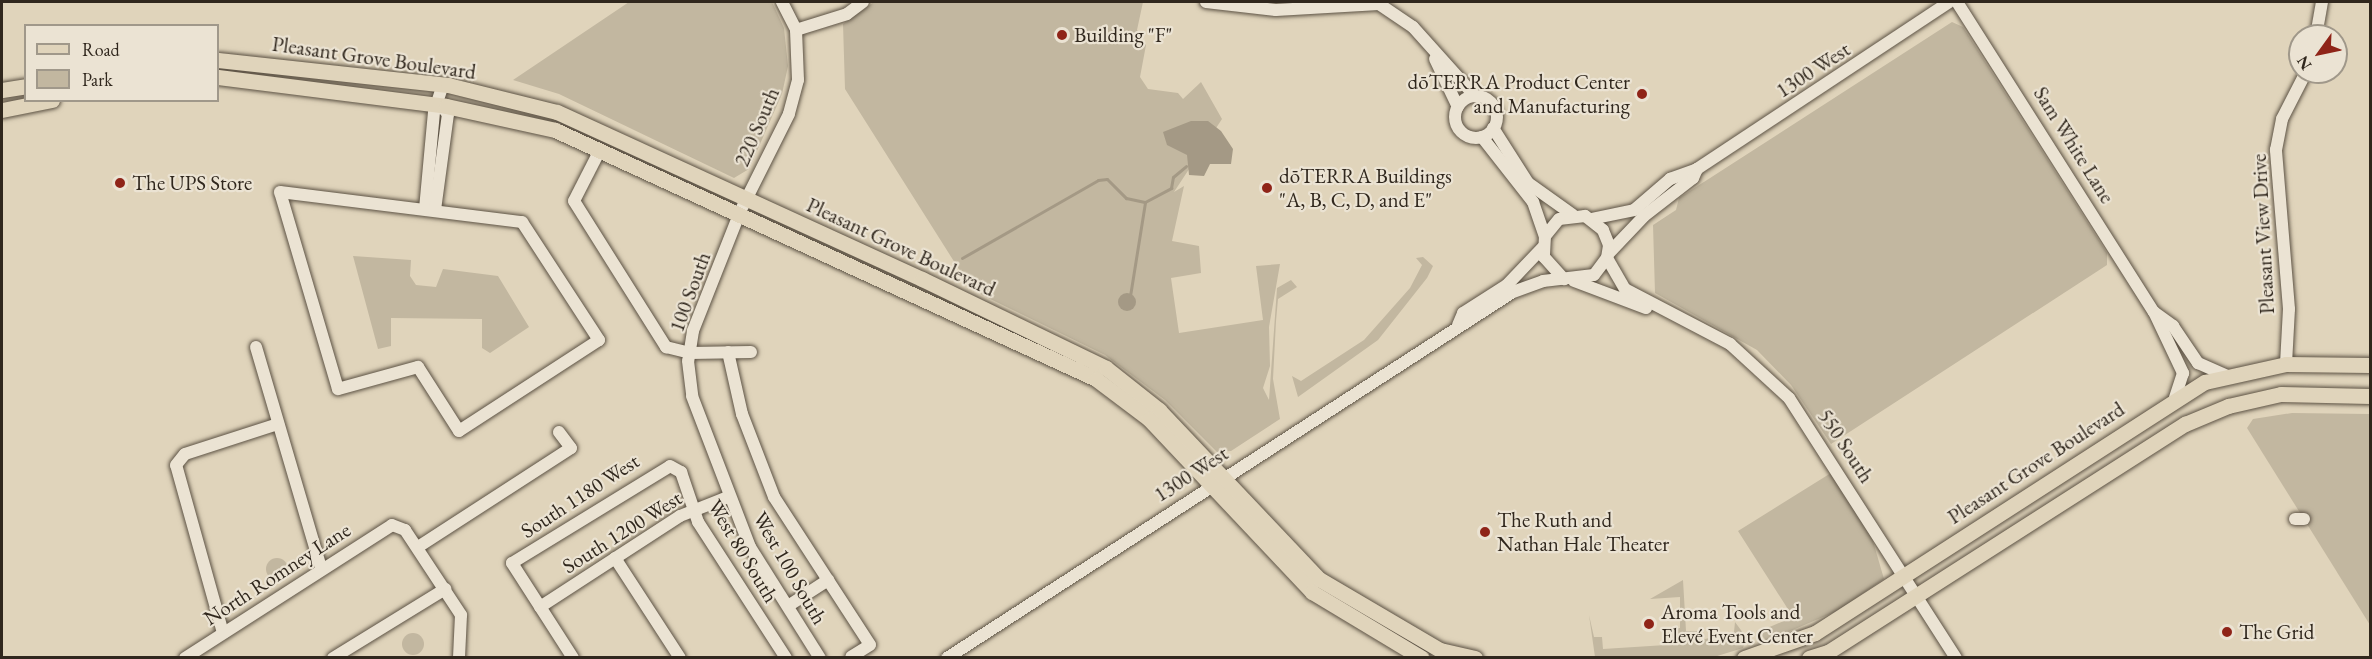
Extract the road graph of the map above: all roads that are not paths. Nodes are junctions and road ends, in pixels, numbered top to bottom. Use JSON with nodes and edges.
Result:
{"nodes":[{"id":1,"x":782,"y":2,"type":"edge"},
{"id":2,"x":863,"y":2,"type":"edge"},
{"id":3,"x":1206,"y":2,"type":"edge"},
{"id":4,"x":1949,"y":2,"type":"edge"},
{"id":5,"x":1957,"y":2,"type":"edge"},
{"id":6,"x":2322,"y":2,"type":"edge"},
{"id":7,"x":1379,"y":3,"type":"edge"},
{"id":8,"x":2318,"y":24,"type":"edge"},
{"id":9,"x":795,"y":30,"type":"junction"},
{"id":10,"x":1428,"y":44,"type":"junction"},
{"id":11,"x":219,"y":60,"type":"edge"},
{"id":12,"x":219,"y":77,"type":"edge"},
{"id":13,"x":2300,"y":84,"type":"edge"},
{"id":14,"x":443,"y":85,"type":"junction"},
{"id":15,"x":24,"y":86,"type":"edge"},
{"id":16,"x":2,"y":90,"type":"edge"},
{"id":17,"x":1475,"y":96,"type":"junction"},
{"id":18,"x":42,"y":102,"type":"edge"},
{"id":19,"x":440,"y":105,"type":"junction"},
{"id":20,"x":1458,"y":107,"type":"junction"},
{"id":21,"x":2,"y":110,"type":"edge"},
{"id":22,"x":1493,"y":128,"type":"junction"},
{"id":23,"x":432,"y":132,"type":"junction"},
{"id":24,"x":445,"y":135,"type":"junction"},
{"id":25,"x":1482,"y":137,"type":"junction"},
{"id":26,"x":600,"y":150,"type":"junction"},
{"id":27,"x":1697,"y":169,"type":"junction"},
{"id":28,"x":744,"y":205,"type":"junction"},
{"id":29,"x":430,"y":209,"type":"junction"},
{"id":30,"x":1573,"y":215,"type":"junction"},
{"id":31,"x":1591,"y":219,"type":"junction"},
{"id":32,"x":1544,"y":242,"type":"junction"},
{"id":33,"x":1608,"y":256,"type":"junction"},
{"id":34,"x":1569,"y":280,"type":"junction"},
{"id":35,"x":1653,"y":307,"type":"junction"},
{"id":36,"x":2154,"y":312,"type":"junction"},
{"id":37,"x":1458,"y":325,"type":"junction"},
{"id":38,"x":256,"y":347,"type":"dead end"},
{"id":39,"x":728,"y":352,"type":"junction"},
{"id":40,"x":752,"y":352,"type":"dead end"},
{"id":41,"x":690,"y":353,"type":"junction"},
{"id":42,"x":2286,"y":364,"type":"junction"},
{"id":43,"x":2370,"y":365,"type":"edge"},
{"id":44,"x":2229,"y":377,"type":"junction"},
{"id":45,"x":2370,"y":396,"type":"edge"},
{"id":46,"x":2175,"y":399,"type":"junction"},
{"id":47,"x":278,"y":424,"type":"junction"},
{"id":48,"x":560,"y":432,"type":"dead end"},
{"id":49,"x":670,"y":466,"type":"joint"},
{"id":50,"x":1214,"y":481,"type":"junction"},
{"id":51,"x":728,"y":497,"type":"junction"},
{"id":52,"x":694,"y":509,"type":"junction"},
{"id":53,"x":418,"y":548,"type":"junction"},
{"id":54,"x":615,"y":558,"type":"junction"},
{"id":55,"x":321,"y":568,"type":"junction"},
{"id":56,"x":1905,"y":574,"type":"junction"},
{"id":57,"x":828,"y":580,"type":"junction"},
{"id":58,"x":445,"y":589,"type":"junction"},
{"id":59,"x":1916,"y":592,"type":"junction"},
{"id":60,"x":788,"y":606,"type":"junction"},
{"id":61,"x":540,"y":607,"type":"junction"},
{"id":62,"x":224,"y":633,"type":"junction"},
{"id":63,"x":185,"y":657,"type":"edge"},
{"id":64,"x":333,"y":657,"type":"edge"},
{"id":65,"x":459,"y":657,"type":"edge"},
{"id":66,"x":573,"y":657,"type":"edge"},
{"id":67,"x":680,"y":657,"type":"edge"},
{"id":68,"x":786,"y":657,"type":"edge"},
{"id":69,"x":820,"y":657,"type":"edge"},
{"id":70,"x":851,"y":657,"type":"edge"},
{"id":71,"x":947,"y":657,"type":"edge"},
{"id":72,"x":1422,"y":657,"type":"edge"},
{"id":73,"x":1475,"y":657,"type":"edge"},
{"id":74,"x":1744,"y":657,"type":"edge"},
{"id":75,"x":1809,"y":657,"type":"edge"},
{"id":76,"x":1956,"y":657,"type":"edge"}],
"edges":[{"from":1,"to":9,"type":"street","name":"220 South"},
{"from":2,"to":9,"type":"street"},
{"from":3,"to":7,"type":"street"},
{"from":4,"to":27,"type":"street","name":"1300 West"},
{"from":5,"to":36,"type":"street","name":"Sam White Lane"},
{"from":6,"to":8,"type":"street"},
{"from":7,"to":10,"type":"street"},
{"from":9,"to":28,"type":"street","name":"220 South"},
{"from":10,"to":17,"type":"street"},
{"from":10,"to":20,"type":"street"},
{"from":11,"to":14,"type":"main road","name":"Pleasant Grove Boulevard"},
{"from":12,"to":19,"type":"main road","name":"Pleasant Grove Boulevard"},
{"from":13,"to":42,"type":"street","name":"Pleasant View Drive"},
{"from":14,"to":19,"type":"street"},
{"from":14,"to":28,"type":"main road","name":"Pleasant Grove Boulevard"},
{"from":15,"to":16,"type":"main road"},
{"from":17,"to":20,"type":"street"},
{"from":17,"to":22,"type":"street"},
{"from":18,"to":21,"type":"main road"},
{"from":19,"to":23,"type":"street"},
{"from":19,"to":24,"type":"street"},
{"from":19,"to":26,"type":"main road","name":"Pleasant Grove Boulevard"},
{"from":20,"to":25,"type":"street"},
{"from":22,"to":25,"type":"street"},
{"from":22,"to":30,"type":"street"},
{"from":23,"to":24,"type":"street"},
{"from":23,"to":29,"type":"street"},
{"from":24,"to":29,"type":"street"},
{"from":25,"to":32,"type":"street"},
{"from":26,"to":28,"type":"main road","name":"Pleasant Grove Boulevard"},
{"from":26,"to":41,"type":"street"},
{"from":27,"to":31,"type":"street"},
{"from":27,"to":33,"type":"street"},
{"from":28,"to":41,"type":"street","name":"100 South"},
{"from":28,"to":50,"type":"main road","name":"Pleasant Grove Boulevard"},
{"from":29,"to":29,"type":"street"},
{"from":30,"to":31,"type":"street"},
{"from":30,"to":32,"type":"street"},
{"from":31,"to":33,"type":"street"},
{"from":32,"to":34,"type":"street"},
{"from":32,"to":37,"type":"street"},
{"from":33,"to":34,"type":"street"},
{"from":33,"to":35,"type":"street"},
{"from":34,"to":35,"type":"street"},
{"from":34,"to":37,"type":"street"},
{"from":35,"to":56,"type":"street","name":"550 South"},
{"from":36,"to":44,"type":"street","name":"Sam White Lane"},
{"from":36,"to":46,"type":"street","name":"Sam White Lane"},
{"from":37,"to":50,"type":"street","name":"1300 West"},
{"from":38,"to":47,"type":"street"},
{"from":39,"to":40,"type":"street"},
{"from":39,"to":41,"type":"street"},
{"from":39,"to":57,"type":"street"},
{"from":41,"to":51,"type":"street","name":"100 South"},
{"from":42,"to":43,"type":"main road","name":"Pleasant Grove Boulevard"},
{"from":42,"to":44,"type":"main road","name":"Pleasant Grove Boulevard"},
{"from":44,"to":46,"type":"main road","name":"Pleasant Grove Boulevard"},
{"from":45,"to":59,"type":"main road","name":"Pleasant Grove Boulevard"},
{"from":46,"to":56,"type":"main road","name":"Pleasant Grove Boulevard"},
{"from":47,"to":55,"type":"street"},
{"from":47,"to":62,"type":"street"},
{"from":48,"to":53,"type":"street"},
{"from":49,"to":52,"type":"street","name":"West 80 South"},
{"from":49,"to":61,"type":"street","name":"South 1180 West"},
{"from":50,"to":71,"type":"street","name":"1300 West"},
{"from":50,"to":72,"type":"main road","name":"Pleasant Grove Boulevard"},
{"from":50,"to":73,"type":"main road","name":"Pleasant Grove Boulevard"},
{"from":51,"to":52,"type":"street","name":"South 1200 West"},
{"from":51,"to":60,"type":"street","name":"West 100 South"},
{"from":52,"to":54,"type":"street","name":"South 1200 West"},
{"from":52,"to":68,"type":"street","name":"West 80 South"},
{"from":53,"to":55,"type":"street","name":"North Romney Lane"},
{"from":53,"to":58,"type":"street"},
{"from":54,"to":61,"type":"street","name":"South 1200 West"},
{"from":54,"to":67,"type":"street"},
{"from":55,"to":62,"type":"street","name":"North Romney Lane"},
{"from":56,"to":59,"type":"street","name":"550 South"},
{"from":56,"to":74,"type":"main road","name":"Pleasant Grove Boulevard"},
{"from":57,"to":60,"type":"street"},
{"from":57,"to":70,"type":"street"},
{"from":58,"to":64,"type":"street"},
{"from":58,"to":65,"type":"street"},
{"from":59,"to":75,"type":"main road","name":"Pleasant Grove Boulevard"},
{"from":59,"to":76,"type":"street","name":"550 South"},
{"from":60,"to":69,"type":"street","name":"West 100 South"},
{"from":61,"to":66,"type":"street"},
{"from":62,"to":63,"type":"street","name":"North Romney Lane"}]}
